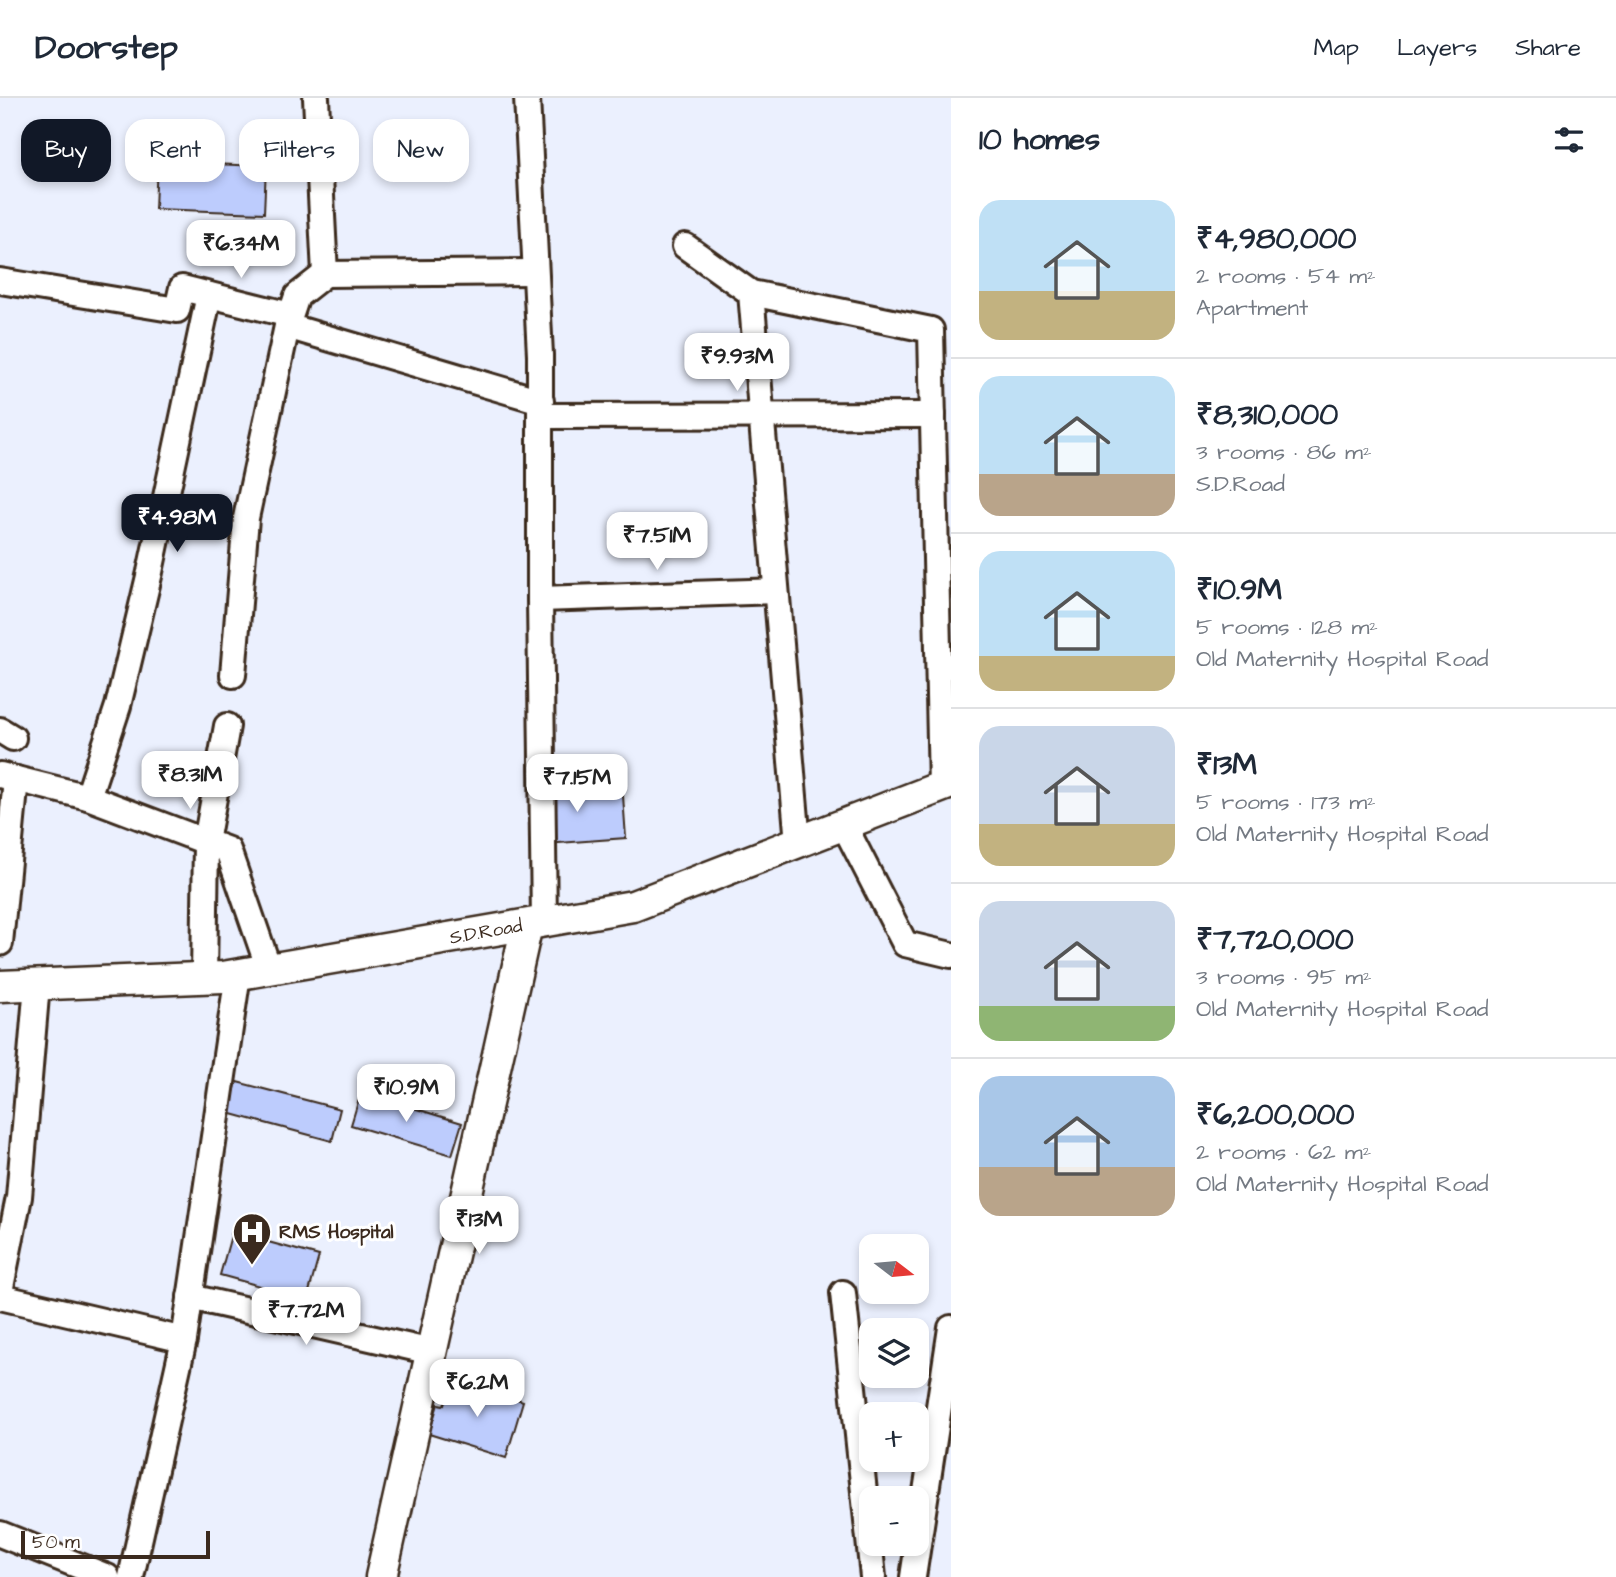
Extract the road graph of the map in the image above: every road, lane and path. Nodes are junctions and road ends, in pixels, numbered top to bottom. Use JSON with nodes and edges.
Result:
{"nodes":[{"id":1,"x":316,"y":98,"type":"edge"},
{"id":2,"x":527,"y":98,"type":"edge"},
{"id":3,"x":685,"y":246,"type":"dead end"},
{"id":4,"x":535,"y":272,"type":"junction"},
{"id":5,"x":325,"y":274,"type":"junction"},
{"id":6,"x":0,"y":281,"type":"edge"},
{"id":7,"x":751,"y":293,"type":"junction"},
{"id":8,"x":209,"y":295,"type":"junction"},
{"id":9,"x":288,"y":321,"type":"junction"},
{"id":10,"x":941,"y":332,"type":"edge"},
{"id":11,"x":541,"y":409,"type":"junction"},
{"id":12,"x":761,"y":415,"type":"junction"},
{"id":13,"x":933,"y":415,"type":"junction"},
{"id":14,"x":776,"y":591,"type":"junction"},
{"id":15,"x":540,"y":599,"type":"junction"},
{"id":16,"x":233,"y":676,"type":"dead end"},
{"id":17,"x":227,"y":726,"type":"dead end"},
{"id":18,"x":8,"y":777,"type":"edge"},
{"id":19,"x":946,"y":785,"type":"edge"},
{"id":20,"x":89,"y":797,"type":"junction"},
{"id":21,"x":844,"y":825,"type":"junction"},
{"id":22,"x":206,"y":842,"type":"junction"},
{"id":23,"x":798,"y":843,"type":"junction"},
{"id":24,"x":536,"y":923,"type":"junction"},
{"id":25,"x":0,"y":943,"type":"edge"},
{"id":26,"x":951,"y":955,"type":"edge"},
{"id":27,"x":269,"y":968,"type":"junction"},
{"id":28,"x":239,"y":974,"type":"junction"},
{"id":29,"x":204,"y":977,"type":"junction"},
{"id":30,"x":37,"y":984,"type":"junction"},
{"id":31,"x":0,"y":986,"type":"edge"},
{"id":32,"x":842,"y":1293,"type":"dead end"},
{"id":33,"x":0,"y":1294,"type":"edge"},
{"id":34,"x":190,"y":1297,"type":"junction"},
{"id":35,"x":951,"y":1328,"type":"edge"},
{"id":36,"x":184,"y":1340,"type":"junction"},
{"id":37,"x":432,"y":1352,"type":"junction"},
{"id":38,"x":0,"y":1534,"type":"edge"},
{"id":39,"x":107,"y":1577,"type":"edge"},
{"id":40,"x":131,"y":1577,"type":"edge"},
{"id":41,"x":381,"y":1577,"type":"edge"},
{"id":42,"x":873,"y":1577,"type":"edge"},
{"id":43,"x":913,"y":1577,"type":"edge"}],
"edges":[{"from":1,"to":5,"type":"street"},
{"from":2,"to":4,"type":"street"},
{"from":3,"to":7,"type":"street"},
{"from":4,"to":5,"type":"street"},
{"from":4,"to":11,"type":"street"},
{"from":5,"to":9,"type":"street"},
{"from":6,"to":8,"type":"street"},
{"from":7,"to":10,"type":"street"},
{"from":7,"to":12,"type":"street"},
{"from":8,"to":9,"type":"street"},
{"from":8,"to":20,"type":"street"},
{"from":9,"to":11,"type":"street"},
{"from":9,"to":16,"type":"street"},
{"from":10,"to":13,"type":"street"},
{"from":11,"to":12,"type":"street"},
{"from":11,"to":15,"type":"street"},
{"from":12,"to":13,"type":"street"},
{"from":12,"to":14,"type":"street"},
{"from":13,"to":19,"type":"street"},
{"from":14,"to":15,"type":"street"},
{"from":14,"to":23,"type":"street"},
{"from":15,"to":24,"type":"street"},
{"from":17,"to":22,"type":"street"},
{"from":18,"to":20,"type":"street"},
{"from":18,"to":25,"type":"street"},
{"from":19,"to":21,"type":"street","name":"S.D.Road"},
{"from":20,"to":22,"type":"street"},
{"from":21,"to":23,"type":"street","name":"S.D.Road"},
{"from":21,"to":26,"type":"street"},
{"from":22,"to":27,"type":"street"},
{"from":22,"to":29,"type":"street"},
{"from":23,"to":24,"type":"street","name":"S.D.Road"},
{"from":24,"to":27,"type":"street","name":"S.D.Road"},
{"from":24,"to":37,"type":"street"},
{"from":27,"to":28,"type":"street","name":"S.D.Road"},
{"from":28,"to":29,"type":"street","name":"S.D.Road"},
{"from":28,"to":34,"type":"street"},
{"from":29,"to":30,"type":"street","name":"S.D.Road"},
{"from":30,"to":31,"type":"street","name":"S.D.Road"},
{"from":30,"to":33,"type":"street"},
{"from":32,"to":42,"type":"street"},
{"from":33,"to":36,"type":"street"},
{"from":34,"to":36,"type":"street"},
{"from":34,"to":37,"type":"street"},
{"from":35,"to":43,"type":"street"},
{"from":36,"to":40,"type":"street"},
{"from":37,"to":41,"type":"street"},
{"from":38,"to":39,"type":"street"}]}
